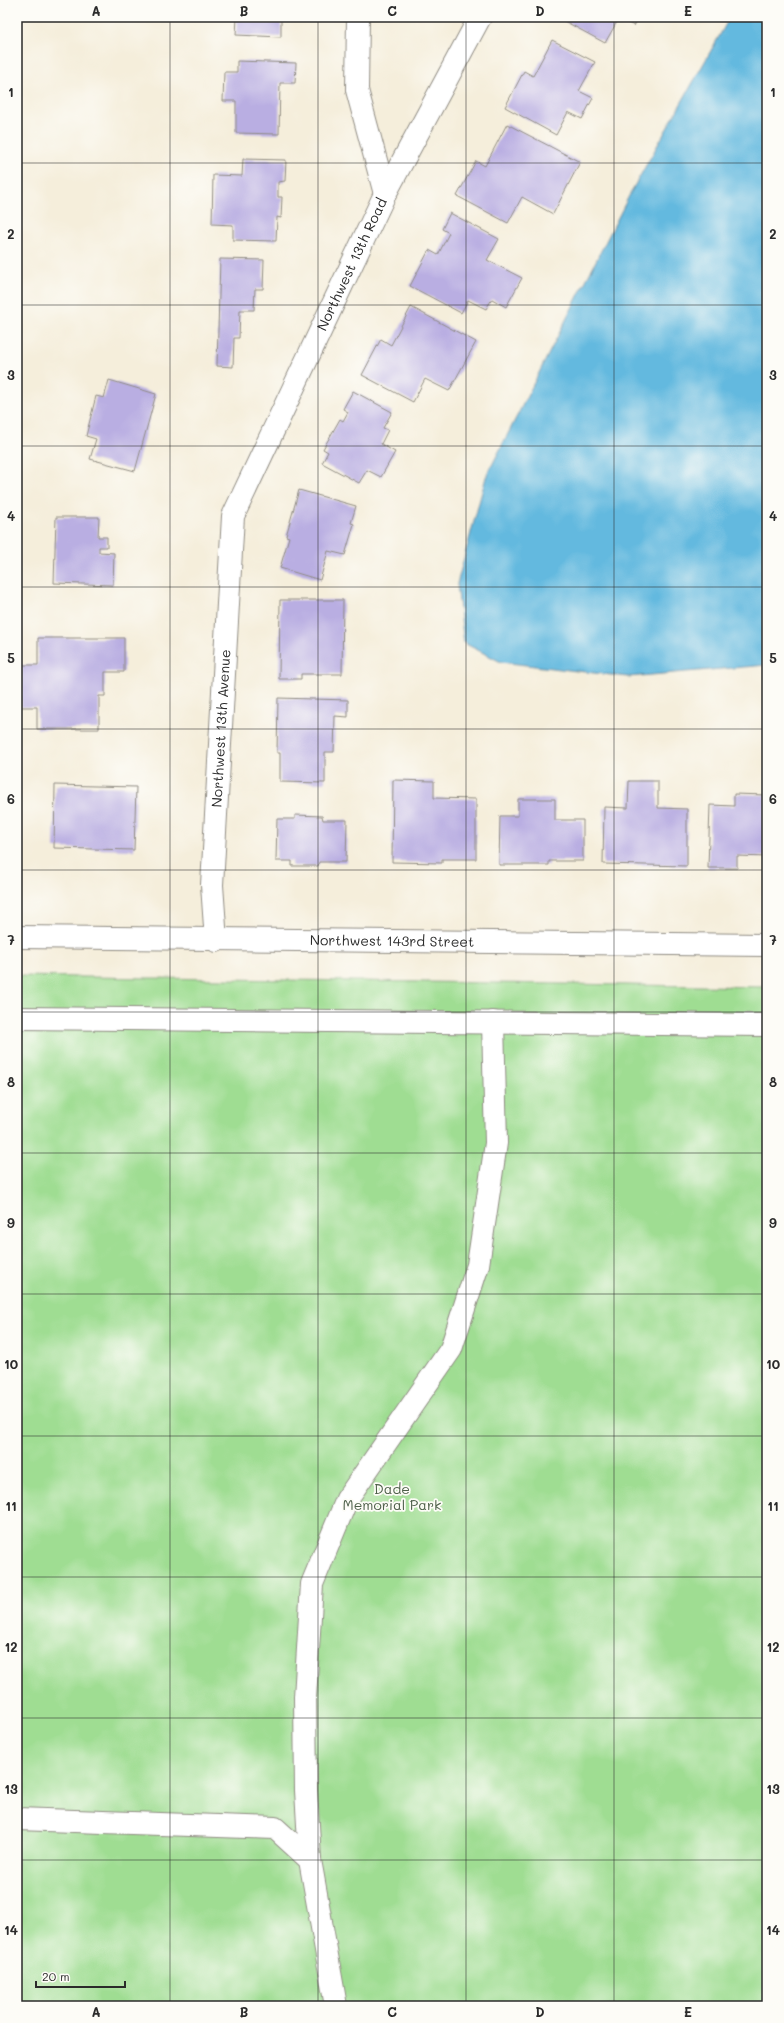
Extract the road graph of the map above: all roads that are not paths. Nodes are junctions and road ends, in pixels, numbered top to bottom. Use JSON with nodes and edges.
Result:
{"nodes":[{"id":1,"x":358,"y":17,"type":"edge"},
{"id":2,"x":480,"y":17,"type":"edge"},
{"id":3,"x":385,"y":194,"type":"junction"},
{"id":4,"x":233,"y":516,"type":"joint"},
{"id":5,"x":17,"y":937,"type":"edge"},
{"id":6,"x":216,"y":941,"type":"junction"},
{"id":7,"x":767,"y":945,"type":"edge"},
{"id":8,"x":17,"y":1018,"type":"edge"},
{"id":9,"x":493,"y":1022,"type":"junction"},
{"id":10,"x":767,"y":1025,"type":"edge"},
{"id":11,"x":17,"y":1819,"type":"edge"},
{"id":12,"x":310,"y":1860,"type":"junction"},
{"id":13,"x":336,"y":2006,"type":"edge"}],
"edges":[{"from":1,"to":3,"type":"street"},
{"from":2,"to":3,"type":"street","name":"Northwest 13th Road"},
{"from":3,"to":4,"type":"street","name":"Northwest 13th Road"},
{"from":4,"to":6,"type":"street","name":"Northwest 13th Avenue"},
{"from":5,"to":6,"type":"street","name":"Northwest 143rd Street"},
{"from":6,"to":7,"type":"street","name":"Northwest 143rd Street"},
{"from":8,"to":9,"type":"street"},
{"from":9,"to":10,"type":"street"},
{"from":9,"to":12,"type":"street"},
{"from":11,"to":12,"type":"street"},
{"from":12,"to":13,"type":"street"}]}
